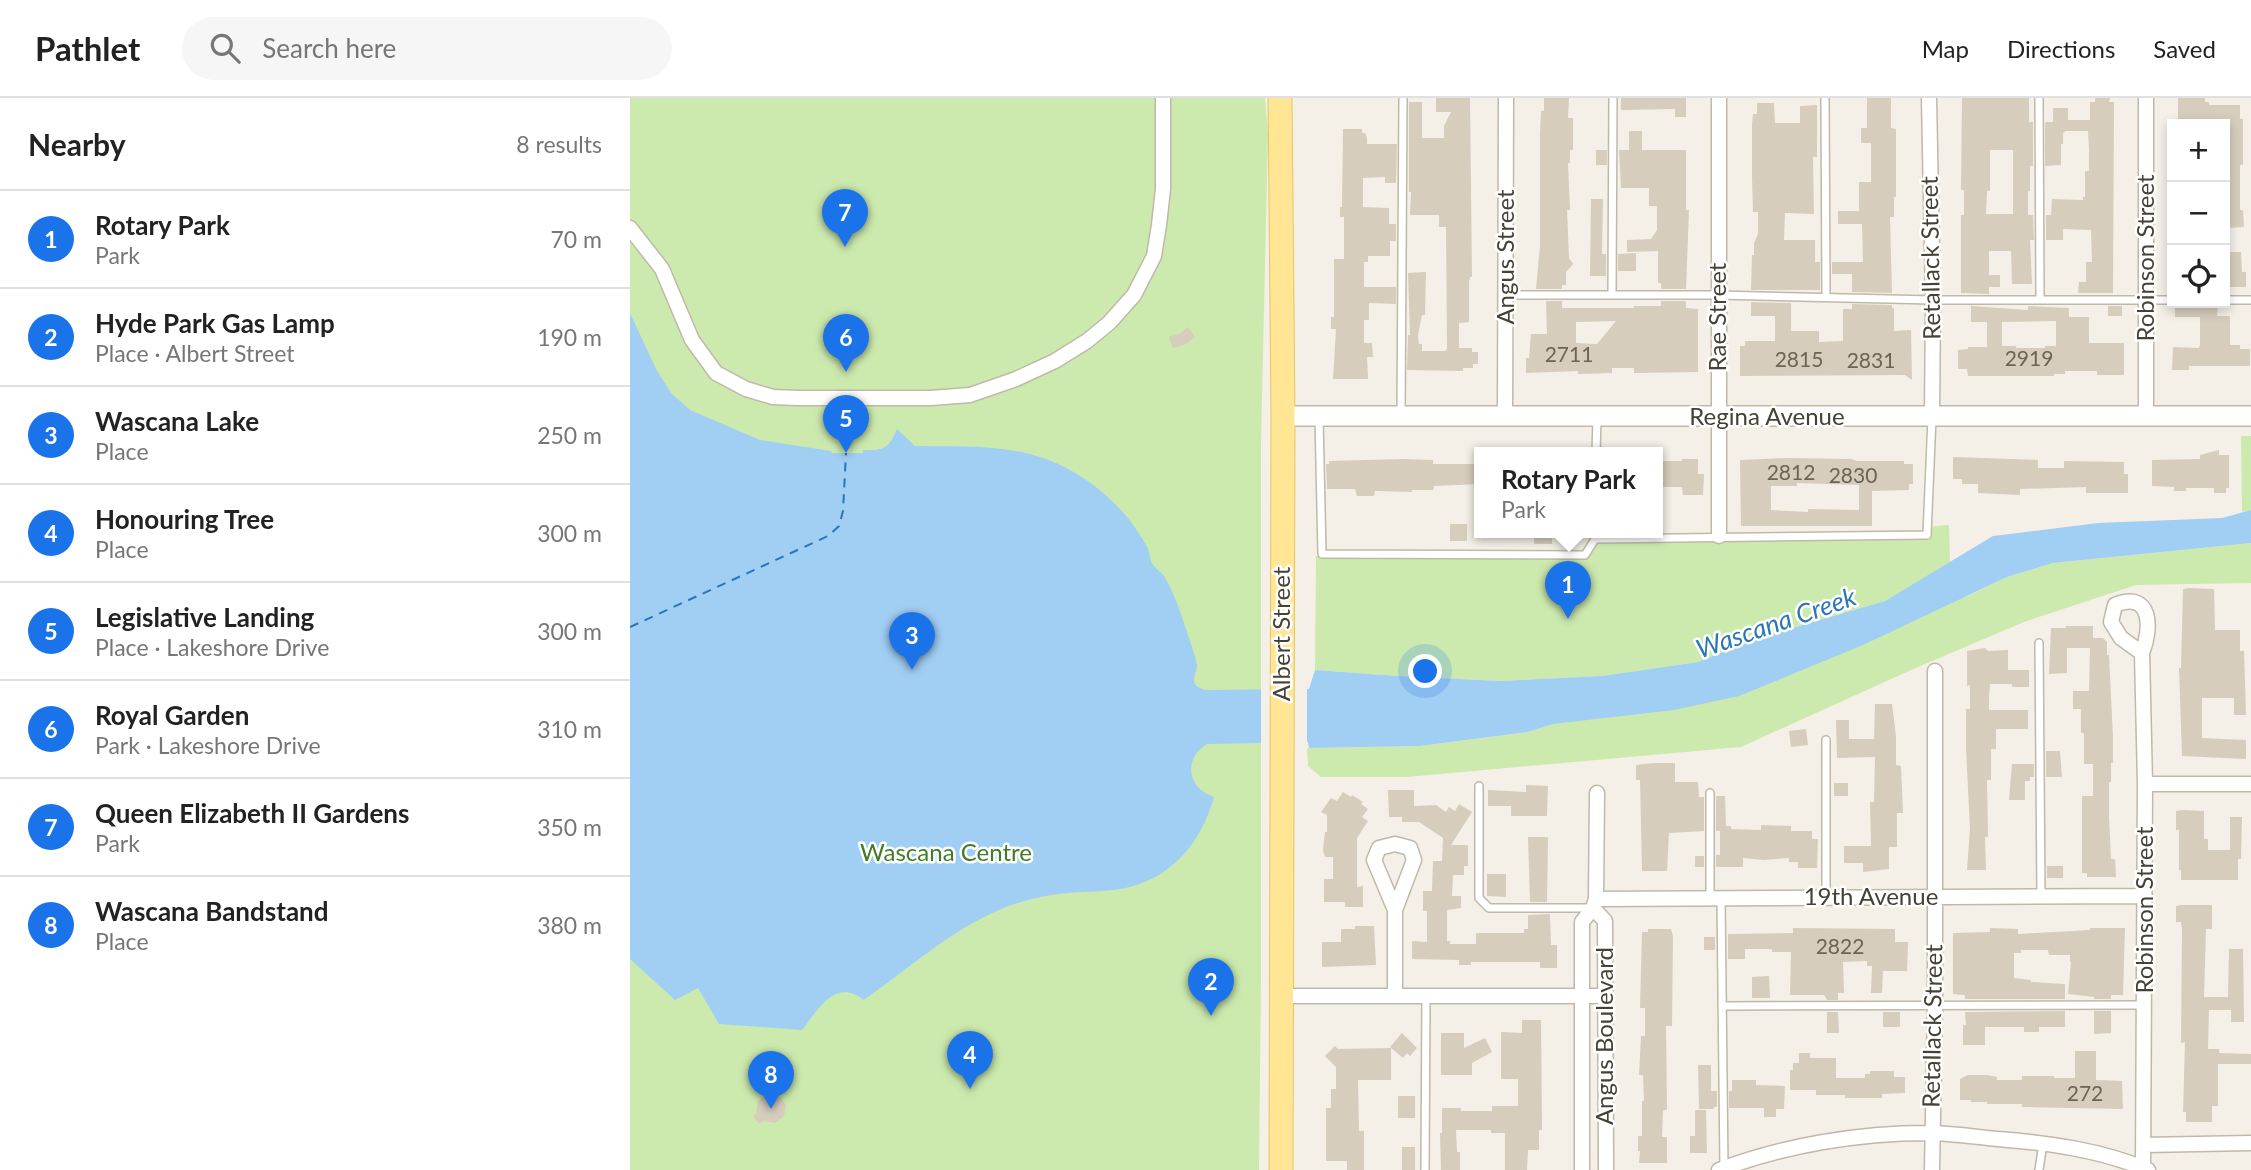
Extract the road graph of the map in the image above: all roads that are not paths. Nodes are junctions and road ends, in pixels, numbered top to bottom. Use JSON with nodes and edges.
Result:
{"nodes":[{"id":1,"x":1163,"y":98,"type":"edge"},
{"id":2,"x":1280,"y":98,"type":"edge"},
{"id":3,"x":1403,"y":98,"type":"edge"},
{"id":4,"x":1506,"y":98,"type":"edge"},
{"id":5,"x":1613,"y":98,"type":"edge"},
{"id":6,"x":1719,"y":98,"type":"edge"},
{"id":7,"x":1825,"y":98,"type":"edge"},
{"id":8,"x":1929,"y":98,"type":"edge"},
{"id":9,"x":2039,"y":98,"type":"edge"},
{"id":10,"x":2146,"y":98,"type":"edge"},
{"id":11,"x":630,"y":228,"type":"edge"},
{"id":12,"x":1506,"y":295,"type":"junction"},
{"id":13,"x":1612,"y":295,"type":"junction"},
{"id":14,"x":1718,"y":295,"type":"junction"},
{"id":15,"x":1826,"y":298,"type":"junction"},
{"id":16,"x":2040,"y":299,"type":"junction"},
{"id":17,"x":1933,"y":300,"type":"junction"},
{"id":18,"x":2146,"y":300,"type":"junction"},
{"id":19,"x":2167,"y":300,"type":"edge"},
{"id":20,"x":2230,"y":300,"type":"edge"},
{"id":21,"x":2251,"y":300,"type":"edge"},
{"id":22,"x":1283,"y":416,"type":"junction"},
{"id":23,"x":1320,"y":416,"type":"junction"},
{"id":24,"x":1401,"y":416,"type":"junction"},
{"id":25,"x":1505,"y":416,"type":"junction"},
{"id":26,"x":2251,"y":416,"type":"edge"},
{"id":27,"x":1597,"y":417,"type":"junction"},
{"id":28,"x":1718,"y":417,"type":"junction"},
{"id":29,"x":2146,"y":417,"type":"junction"},
{"id":30,"x":1932,"y":418,"type":"junction"},
{"id":31,"x":1596,"y":447,"type":"edge"},
{"id":32,"x":1663,"y":536,"type":"edge"},
{"id":33,"x":1719,"y":536,"type":"junction"},
{"id":34,"x":1594,"y":538,"type":"edge"},
{"id":35,"x":2039,"y":643,"type":"dead end"},
{"id":36,"x":2142,"y":653,"type":"dead end"},
{"id":37,"x":1935,"y":671,"type":"dead end"},
{"id":38,"x":1826,"y":740,"type":"dead end"},
{"id":39,"x":2145,"y":784,"type":"junction"},
{"id":40,"x":2251,"y":785,"type":"edge"},
{"id":41,"x":1479,"y":786,"type":"dead end"},
{"id":42,"x":1597,"y":793,"type":"dead end"},
{"id":43,"x":1710,"y":793,"type":"dead end"},
{"id":44,"x":2041,"y":896,"type":"junction"},
{"id":45,"x":2145,"y":896,"type":"junction"},
{"id":46,"x":1934,"y":897,"type":"junction"},
{"id":47,"x":1716,"y":898,"type":"junction"},
{"id":48,"x":1826,"y":898,"type":"junction"},
{"id":49,"x":1594,"y":903,"type":"junction"},
{"id":50,"x":1395,"y":911,"type":"dead end"},
{"id":51,"x":1281,"y":988,"type":"junction"},
{"id":52,"x":1395,"y":996,"type":"junction"},
{"id":53,"x":1426,"y":996,"type":"junction"},
{"id":54,"x":1582,"y":996,"type":"junction"},
{"id":55,"x":1605,"y":996,"type":"junction"},
{"id":56,"x":2145,"y":1004,"type":"junction"},
{"id":57,"x":1935,"y":1005,"type":"junction"},
{"id":58,"x":1721,"y":1006,"type":"junction"},
{"id":59,"x":1932,"y":1133,"type":"junction"},
{"id":60,"x":2043,"y":1142,"type":"junction"},
{"id":61,"x":2251,"y":1143,"type":"edge"},
{"id":62,"x":2143,"y":1145,"type":"junction"},
{"id":63,"x":1722,"y":1169,"type":"edge"},
{"id":64,"x":2146,"y":1169,"type":"edge"},
{"id":65,"x":1281,"y":1170,"type":"edge"},
{"id":66,"x":1425,"y":1170,"type":"edge"},
{"id":67,"x":1581,"y":1170,"type":"edge"},
{"id":68,"x":1606,"y":1170,"type":"edge"},
{"id":69,"x":1932,"y":1170,"type":"edge"},
{"id":70,"x":2039,"y":1170,"type":"edge"}],
"edges":[{"from":1,"to":11,"type":"street"},
{"from":2,"to":22,"type":"main road","name":"Albert Street"},
{"from":3,"to":24,"type":"lane"},
{"from":4,"to":12,"type":"street","name":"Angus Street"},
{"from":5,"to":13,"type":"lane"},
{"from":6,"to":14,"type":"street","name":"Rae Street"},
{"from":7,"to":15,"type":"lane"},
{"from":8,"to":17,"type":"street","name":"Retallack Street"},
{"from":9,"to":16,"type":"lane"},
{"from":10,"to":18,"type":"street","name":"Robinson Street"},
{"from":12,"to":13,"type":"lane"},
{"from":12,"to":25,"type":"street","name":"Angus Street"},
{"from":13,"to":14,"type":"lane"},
{"from":14,"to":15,"type":"lane"},
{"from":14,"to":28,"type":"street","name":"Rae Street"},
{"from":15,"to":17,"type":"lane"},
{"from":16,"to":17,"type":"lane"},
{"from":16,"to":18,"type":"lane"},
{"from":17,"to":30,"type":"street","name":"Retallack Street"},
{"from":18,"to":19,"type":"lane"},
{"from":18,"to":29,"type":"street","name":"Robinson Street"},
{"from":20,"to":21,"type":"lane"},
{"from":22,"to":23,"type":"street","name":"Regina Avenue"},
{"from":22,"to":51,"type":"main road","name":"Albert Street"},
{"from":23,"to":24,"type":"street","name":"Regina Avenue"},
{"from":23,"to":34,"type":"lane"},
{"from":24,"to":25,"type":"street","name":"Regina Avenue"},
{"from":25,"to":27,"type":"street","name":"Regina Avenue"},
{"from":26,"to":29,"type":"street","name":"Regina Avenue"},
{"from":27,"to":28,"type":"street","name":"Regina Avenue"},
{"from":27,"to":31,"type":"lane"},
{"from":28,"to":30,"type":"street","name":"Regina Avenue"},
{"from":28,"to":33,"type":"street","name":"Rae Street"},
{"from":29,"to":30,"type":"street","name":"Regina Avenue"},
{"from":30,"to":33,"type":"lane"},
{"from":32,"to":33,"type":"lane"},
{"from":35,"to":44,"type":"lane"},
{"from":36,"to":39,"type":"street","name":"Robinson Street"},
{"from":37,"to":46,"type":"street","name":"Retallack Street"},
{"from":38,"to":48,"type":"lane"},
{"from":39,"to":40,"type":"street"},
{"from":39,"to":45,"type":"street","name":"Robinson Street"},
{"from":41,"to":49,"type":"lane"},
{"from":42,"to":49,"type":"street","name":"Angus Boulevard"},
{"from":43,"to":47,"type":"lane"},
{"from":44,"to":45,"type":"street","name":"19th Avenue"},
{"from":44,"to":46,"type":"street","name":"19th Avenue"},
{"from":45,"to":56,"type":"street","name":"Robinson Street"},
{"from":46,"to":48,"type":"street","name":"19th Avenue"},
{"from":46,"to":57,"type":"street","name":"Retallack Street"},
{"from":47,"to":48,"type":"street","name":"19th Avenue"},
{"from":47,"to":49,"type":"street","name":"19th Avenue"},
{"from":47,"to":58,"type":"lane"},
{"from":49,"to":54,"type":"street","name":"Angus Boulevard"},
{"from":49,"to":55,"type":"street","name":"Angus Boulevard"},
{"from":50,"to":52,"type":"street"},
{"from":51,"to":52,"type":"street"},
{"from":51,"to":65,"type":"main road","name":"Albert Street"},
{"from":52,"to":53,"type":"street"},
{"from":53,"to":54,"type":"street"},
{"from":53,"to":66,"type":"lane"},
{"from":54,"to":55,"type":"street"},
{"from":54,"to":67,"type":"street","name":"Angus Boulevard"},
{"from":55,"to":68,"type":"street","name":"Angus Boulevard"},
{"from":56,"to":57,"type":"lane"},
{"from":56,"to":62,"type":"street","name":"Robinson Street"},
{"from":57,"to":58,"type":"lane"},
{"from":57,"to":59,"type":"street","name":"Retallack Street"},
{"from":58,"to":63,"type":"lane"},
{"from":59,"to":60,"type":"street"},
{"from":59,"to":63,"type":"street"},
{"from":59,"to":69,"type":"street","name":"Retallack Street"},
{"from":60,"to":64,"type":"street"},
{"from":60,"to":70,"type":"lane"},
{"from":61,"to":62,"type":"street"},
{"from":62,"to":64,"type":"street","name":"Robinson Street"}]}
